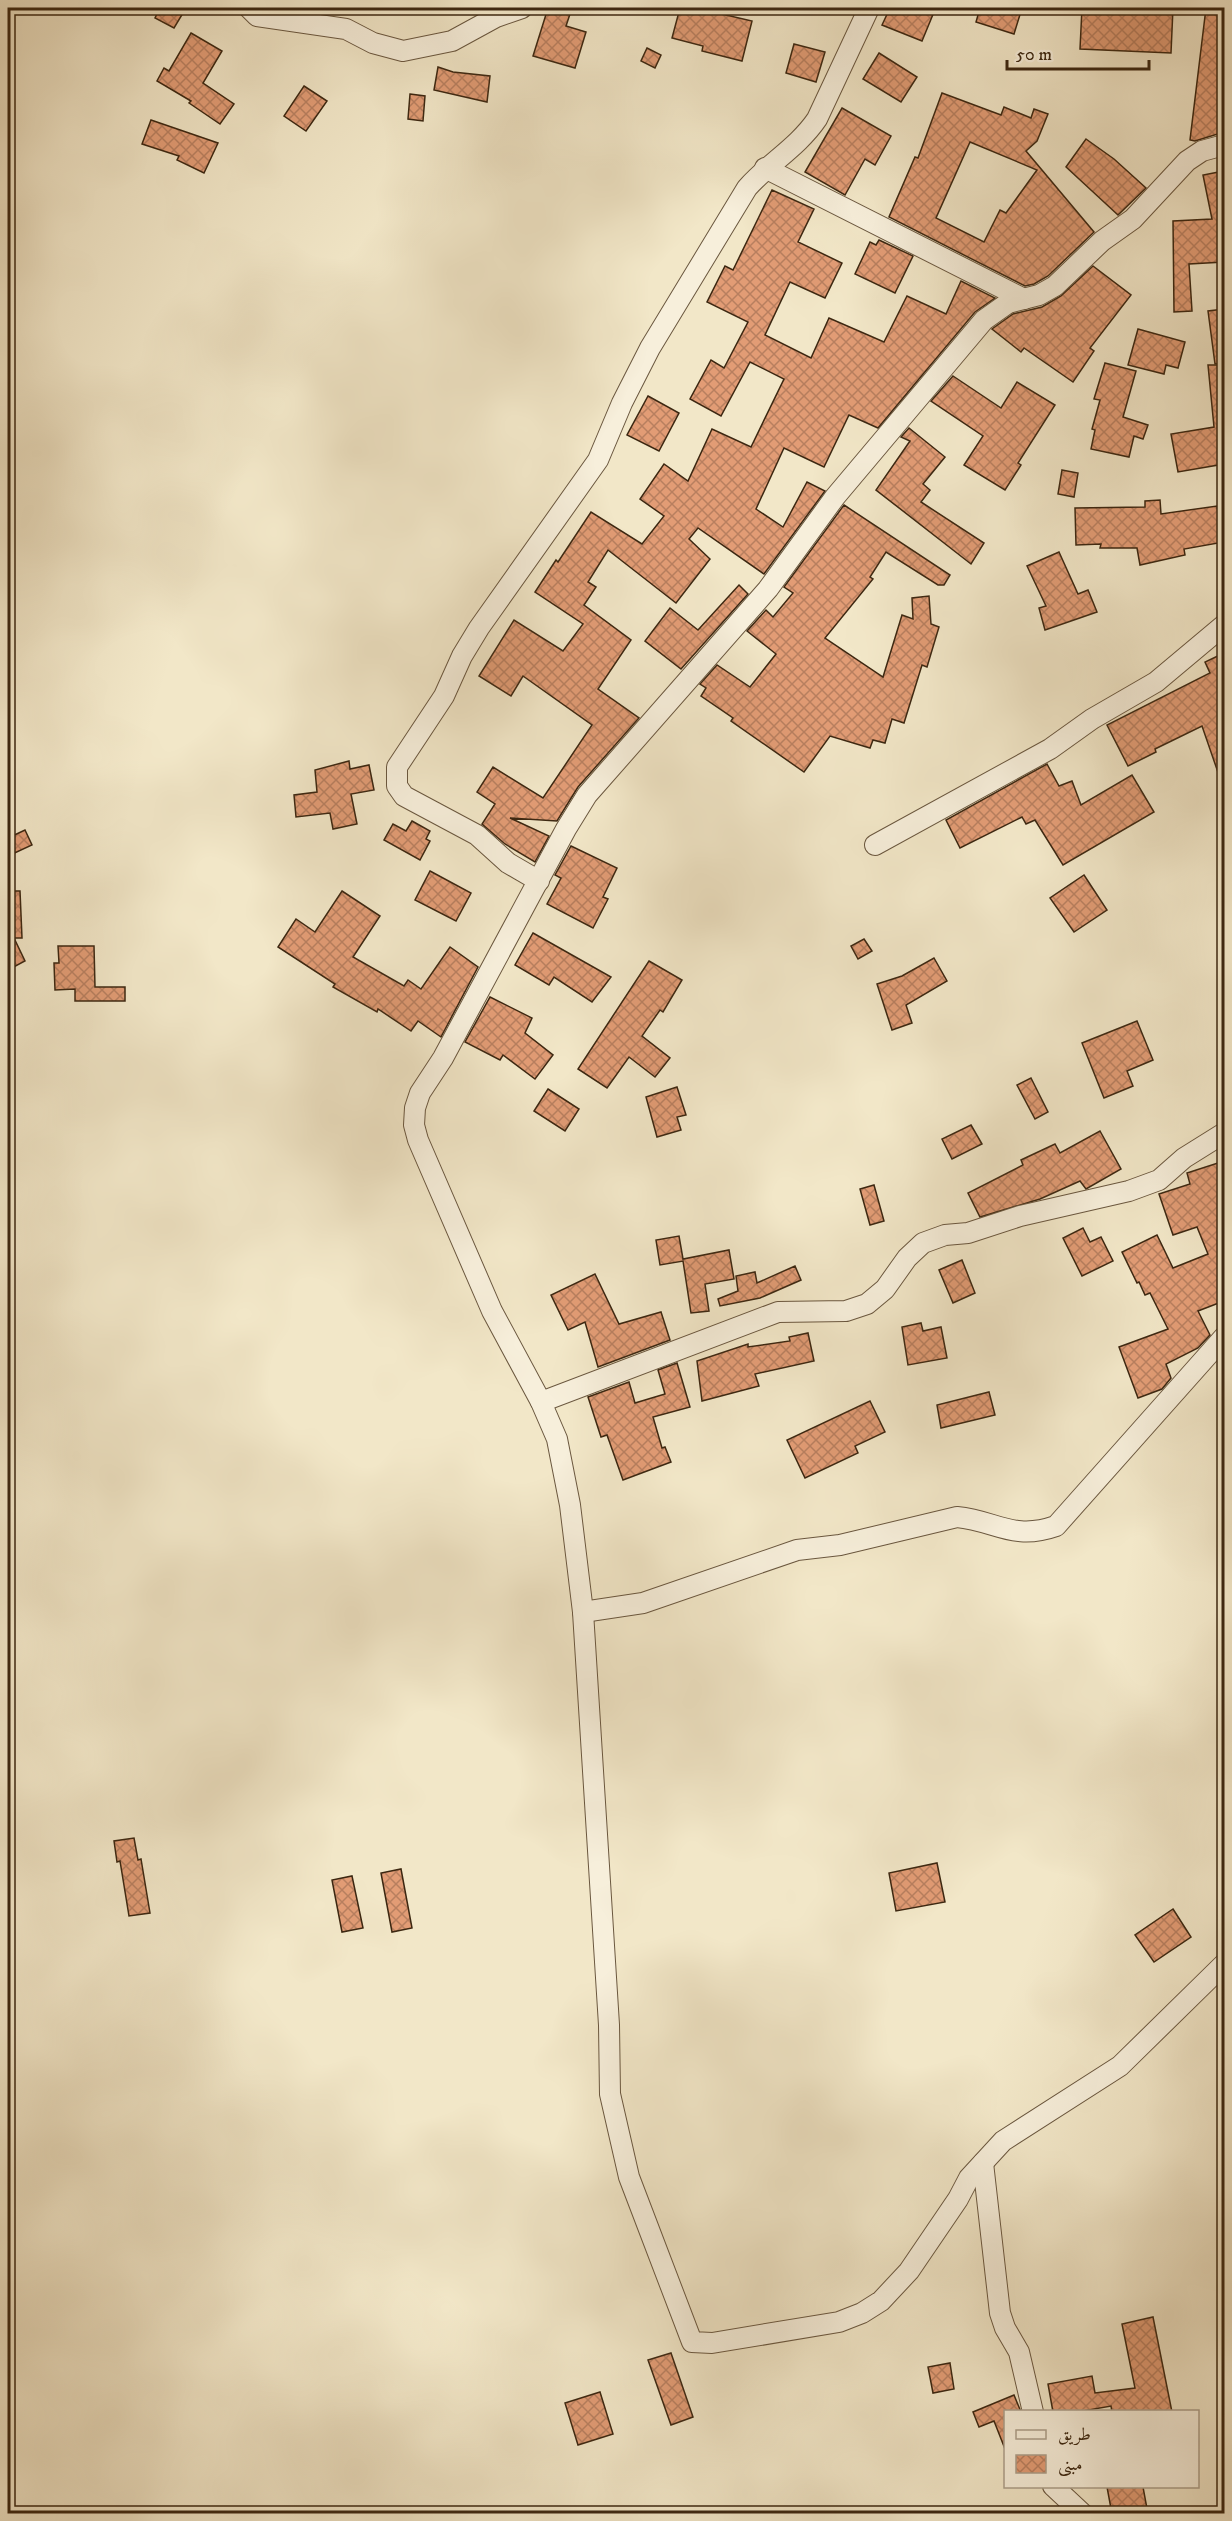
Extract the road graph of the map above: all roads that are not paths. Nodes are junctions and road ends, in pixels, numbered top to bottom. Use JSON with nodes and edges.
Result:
{"nodes":[{"id":1,"x":249,"y":8,"type":"edge"},
{"id":2,"x":522,"y":8,"type":"edge"},
{"id":3,"x":869,"y":8,"type":"edge"},
{"id":4,"x":1224,"y":145,"type":"edge"},
{"id":5,"x":765,"y":168,"type":"junction"},
{"id":6,"x":1024,"y":299,"type":"junction"},
{"id":7,"x":1224,"y":625,"type":"edge"},
{"id":8,"x":875,"y":845,"type":"dead end"},
{"id":9,"x":539,"y":881,"type":"junction"},
{"id":10,"x":1224,"y":1132,"type":"edge"},
{"id":11,"x":1224,"y":1337,"type":"edge"},
{"id":12,"x":541,"y":1402,"type":"junction"},
{"id":13,"x":583,"y":1612,"type":"junction"},
{"id":14,"x":1224,"y":1964,"type":"edge"},
{"id":15,"x":983,"y":2163,"type":"junction"},
{"id":16,"x":1034,"y":2410,"type":"edge"},
{"id":17,"x":1054,"y":2488,"type":"edge"},
{"id":18,"x":1083,"y":2514,"type":"edge"}],
"edges":[{"from":1,"to":2,"type":"street"},
{"from":3,"to":5,"type":"street"},
{"from":4,"to":6,"type":"street"},
{"from":5,"to":6,"type":"street"},
{"from":5,"to":9,"type":"street"},
{"from":6,"to":9,"type":"street"},
{"from":7,"to":8,"type":"street"},
{"from":9,"to":12,"type":"street"},
{"from":10,"to":12,"type":"street"},
{"from":11,"to":13,"type":"street"},
{"from":12,"to":13,"type":"street"},
{"from":13,"to":15,"type":"street"},
{"from":14,"to":15,"type":"street"},
{"from":15,"to":16,"type":"street"},
{"from":17,"to":18,"type":"street"}]}
